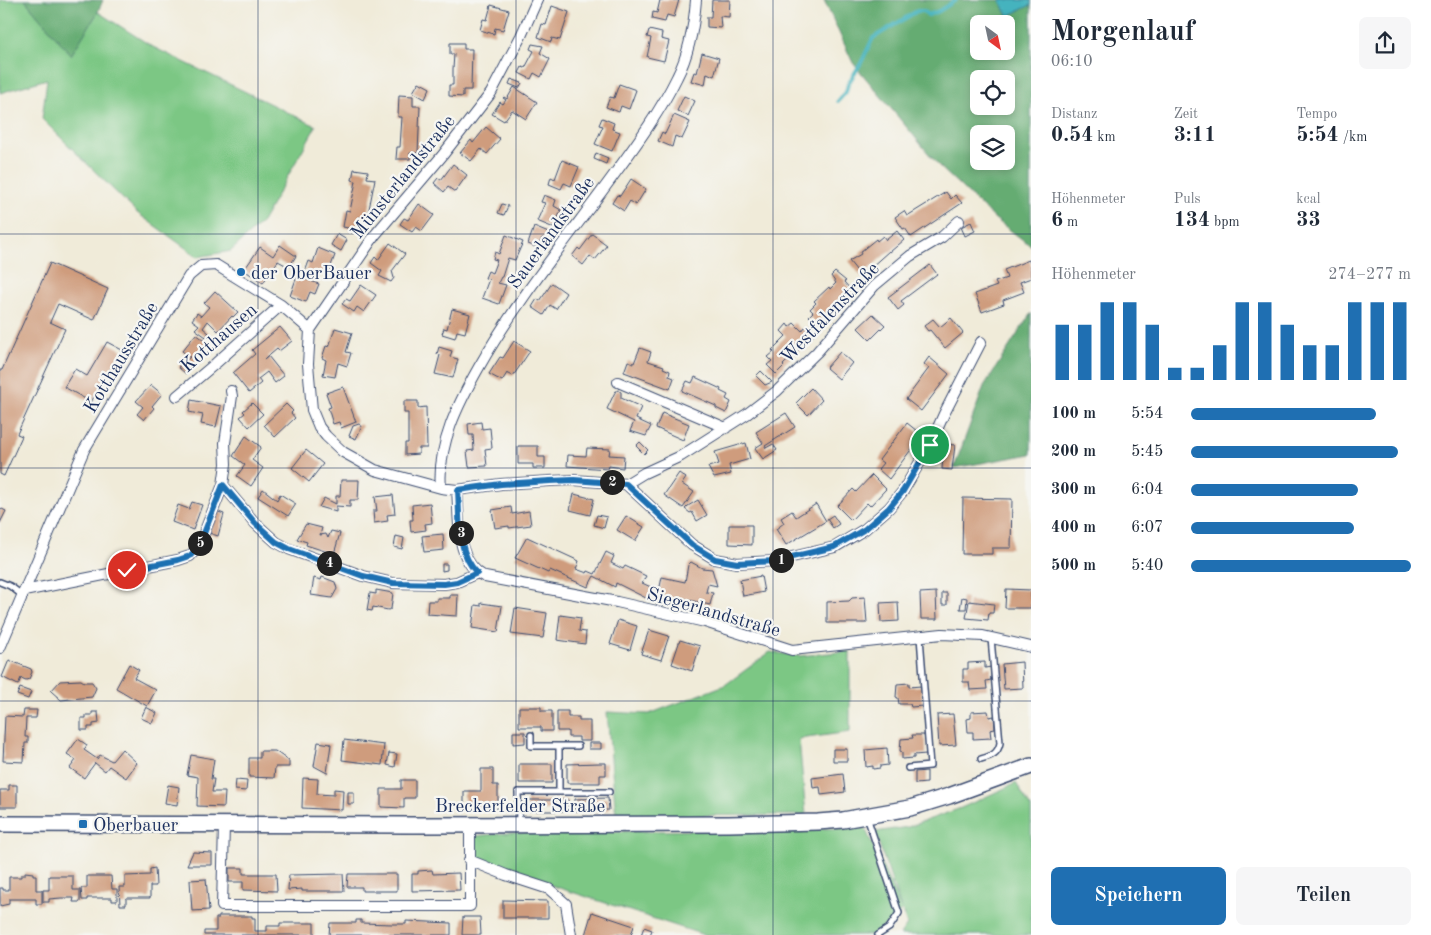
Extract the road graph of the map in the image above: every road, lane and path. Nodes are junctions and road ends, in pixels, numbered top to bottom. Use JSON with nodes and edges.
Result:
{"nodes":[{"id":1,"x":537,"y":0,"type":"edge"},
{"id":2,"x":696,"y":0,"type":"edge"},
{"id":3,"x":959,"y":221,"type":"dead end"},
{"id":4,"x":281,"y":305,"type":"junction"},
{"id":5,"x":310,"y":330,"type":"junction"},
{"id":6,"x":981,"y":342,"type":"dead end"},
{"id":7,"x":618,"y":382,"type":"dead end"},
{"id":8,"x":231,"y":391,"type":"dead end"},
{"id":9,"x":177,"y":396,"type":"dead end"},
{"id":10,"x":726,"y":428,"type":"junction"},
{"id":11,"x":626,"y":484,"type":"junction"},
{"id":12,"x":225,"y":486,"type":"junction"},
{"id":13,"x":441,"y":488,"type":"junction"},
{"id":14,"x":458,"y":490,"type":"junction"},
{"id":15,"x":477,"y":573,"type":"junction"},
{"id":16,"x":0,"y":582,"type":"edge"},
{"id":17,"x":23,"y":593,"type":"junction"},
{"id":18,"x":920,"y":637,"type":"junction"},
{"id":19,"x":991,"y":638,"type":"junction"},
{"id":20,"x":1031,"y":647,"type":"edge"},
{"id":21,"x":0,"y":648,"type":"edge"},
{"id":22,"x":531,"y":735,"type":"dead end"},
{"id":23,"x":559,"y":746,"type":"junction"},
{"id":24,"x":578,"y":746,"type":"dead end"},
{"id":25,"x":981,"y":759,"type":"dead end"},
{"id":26,"x":1031,"y":766,"type":"edge"},
{"id":27,"x":908,"y":768,"type":"dead end"},
{"id":28,"x":560,"y":792,"type":"junction"},
{"id":29,"x":609,"y":792,"type":"dead end"},
{"id":30,"x":867,"y":816,"type":"junction"},
{"id":31,"x":0,"y":824,"type":"edge"},
{"id":32,"x":224,"y":825,"type":"junction"},
{"id":33,"x":470,"y":825,"type":"junction"},
{"id":34,"x":520,"y":825,"type":"junction"},
{"id":35,"x":470,"y":860,"type":"junction"},
{"id":36,"x":571,"y":935,"type":"edge"},
{"id":37,"x":878,"y":935,"type":"edge"}],
"edges":[{"from":1,"to":5,"type":"street","name":"Münsterlandstraße"},
{"from":2,"to":13,"type":"street","name":"Sauerlandstraße"},
{"from":3,"to":10,"type":"street","name":"Westfalenstraße"},
{"from":4,"to":5,"type":"street","name":"Kotthausstraße"},
{"from":4,"to":9,"type":"street","name":"Kotthausen"},
{"from":4,"to":17,"type":"street","name":"Kotthausstraße"},
{"from":5,"to":13,"type":"street"},
{"from":6,"to":11,"type":"street"},
{"from":7,"to":10,"type":"street"},
{"from":8,"to":12,"type":"street"},
{"from":10,"to":11,"type":"street","name":"Westfalenstraße"},
{"from":11,"to":14,"type":"street"},
{"from":12,"to":15,"type":"street"},
{"from":12,"to":17,"type":"street"},
{"from":13,"to":14,"type":"street"},
{"from":14,"to":15,"type":"street"},
{"from":15,"to":18,"type":"street","name":"Siegerlandstraße"},
{"from":16,"to":17,"type":"lane"},
{"from":17,"to":21,"type":"street","name":"Kotthausstraße"},
{"from":18,"to":19,"type":"street","name":"Siegerlandstraße"},
{"from":18,"to":27,"type":"lane"},
{"from":19,"to":20,"type":"street","name":"Siegerlandstraße"},
{"from":19,"to":25,"type":"lane"},
{"from":22,"to":23,"type":"lane"},
{"from":23,"to":24,"type":"lane"},
{"from":23,"to":28,"type":"lane"},
{"from":26,"to":30,"type":"main road","name":"Breckerfelder Straße"},
{"from":28,"to":29,"type":"lane"},
{"from":28,"to":34,"type":"lane"},
{"from":30,"to":34,"type":"main road","name":"Breckerfelder Straße"},
{"from":30,"to":37,"type":"lane"},
{"from":31,"to":32,"type":"main road","name":"Breckerfelder Straße"},
{"from":32,"to":33,"type":"main road","name":"Breckerfelder Straße"},
{"from":32,"to":35,"type":"street"},
{"from":33,"to":34,"type":"main road","name":"Breckerfelder Straße"},
{"from":33,"to":35,"type":"street"},
{"from":35,"to":36,"type":"street"}]}
